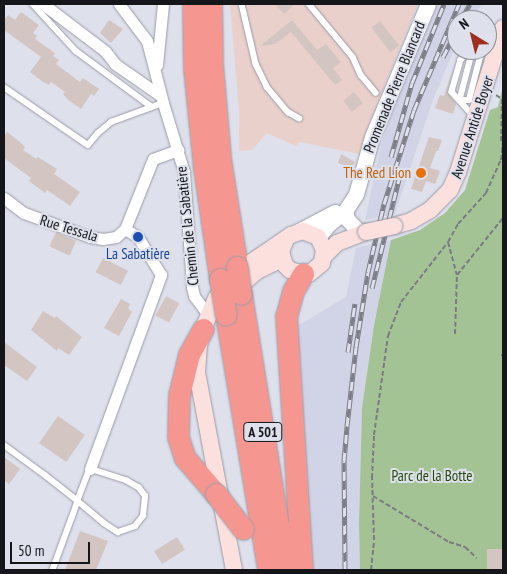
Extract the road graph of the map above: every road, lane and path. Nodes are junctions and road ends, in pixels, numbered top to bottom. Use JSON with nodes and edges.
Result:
{"nodes":[{"id":1,"x":33,"y":4,"type":"edge"},
{"id":2,"x":43,"y":4,"type":"edge"},
{"id":3,"x":120,"y":4,"type":"edge"},
{"id":4,"x":163,"y":4,"type":"edge"},
{"id":5,"x":193,"y":4,"type":"edge"},
{"id":6,"x":210,"y":4,"type":"edge"},
{"id":7,"x":242,"y":4,"type":"edge"},
{"id":8,"x":309,"y":4,"type":"edge"},
{"id":9,"x":428,"y":4,"type":"edge"},
{"id":10,"x":503,"y":27,"type":"edge"},
{"id":11,"x":460,"y":60,"type":"edge"},
{"id":12,"x":470,"y":60,"type":"edge"},
{"id":13,"x":156,"y":72,"type":"junction"},
{"id":14,"x":4,"y":87,"type":"edge"},
{"id":15,"x":485,"y":87,"type":"junction"},
{"id":16,"x":376,"y":93,"type":"dead end"},
{"id":17,"x":460,"y":100,"type":"junction"},
{"id":18,"x":159,"y":102,"type":"junction"},
{"id":19,"x":299,"y":118,"type":"dead end"},
{"id":20,"x":476,"y":118,"type":"junction"},
{"id":21,"x":503,"y":140,"type":"edge"},
{"id":22,"x":501,"y":147,"type":"junction"},
{"id":23,"x":178,"y":150,"type":"junction"},
{"id":24,"x":4,"y":198,"type":"edge"},
{"id":25,"x":349,"y":206,"type":"junction"},
{"id":26,"x":503,"y":218,"type":"edge"},
{"id":27,"x":125,"y":229,"type":"junction"},
{"id":28,"x":362,"y":232,"type":"junction"},
{"id":29,"x":292,"y":235,"type":"junction"},
{"id":30,"x":319,"y":238,"type":"junction"},
{"id":31,"x":448,"y":242,"type":"junction"},
{"id":32,"x":324,"y":256,"type":"junction"},
{"id":33,"x":282,"y":259,"type":"junction"},
{"id":34,"x":228,"y":273,"type":"junction"},
{"id":35,"x":303,"y":274,"type":"junction"},
{"id":36,"x":457,"y":275,"type":"junction"},
{"id":37,"x":212,"y":320,"type":"junction"},
{"id":38,"x":455,"y":334,"type":"dead end"},
{"id":39,"x":4,"y":445,"type":"edge"},
{"id":40,"x":90,"y":470,"type":"junction"},
{"id":41,"x":373,"y":496,"type":"junction"},
{"id":42,"x":78,"y":500,"type":"junction"},
{"id":43,"x":477,"y":558,"type":"dead end"},
{"id":44,"x":53,"y":570,"type":"edge"},
{"id":45,"x":234,"y":570,"type":"edge"},
{"id":46,"x":256,"y":570,"type":"edge"},
{"id":47,"x":268,"y":570,"type":"edge"},
{"id":48,"x":285,"y":570,"type":"edge"},
{"id":49,"x":302,"y":570,"type":"edge"},
{"id":50,"x":371,"y":570,"type":"edge"}],
"edges":[{"from":1,"to":18,"type":"lane"},
{"from":2,"to":18,"type":"street"},
{"from":3,"to":13,"type":"street"},
{"from":4,"to":13,"type":"street"},
{"from":5,"to":34,"type":"highway","number":"A 501"},
{"from":6,"to":34,"type":"highway","number":"A 501"},
{"from":7,"to":19,"type":"lane"},
{"from":8,"to":16,"type":"lane"},
{"from":9,"to":25,"type":"street","name":"Promenade Pierre Blancard"},
{"from":10,"to":15,"type":"main road","name":"Avenue Antide Boyer"},
{"from":11,"to":17,"type":"lane"},
{"from":12,"to":17,"type":"lane"},
{"from":13,"to":18,"type":"street","name":"Chemin de la Sabatière"},
{"from":14,"to":18,"type":"lane"},
{"from":15,"to":20,"type":"main road","name":"Avenue Antide Boyer"},
{"from":15,"to":22,"type":"path"},
{"from":17,"to":20,"type":"lane"},
{"from":18,"to":23,"type":"street","name":"Chemin de la Sabatière"},
{"from":20,"to":28,"type":"main road","name":"Avenue Antide Boyer","bridge":true},
{"from":21,"to":22,"type":"path"},
{"from":22,"to":31,"type":"path"},
{"from":23,"to":27,"type":"street"},
{"from":23,"to":37,"type":"street","name":"Chemin de la Sabatière"},
{"from":24,"to":27,"type":"street","name":"Rue Tessala"},
{"from":25,"to":28,"type":"street"},
{"from":25,"to":29,"type":"street"},
{"from":25,"to":30,"type":"street"},
{"from":26,"to":36,"type":"path"},
{"from":27,"to":40,"type":"street"},
{"from":28,"to":30,"type":"main road","name":"Avenue Antide Boyer"},
{"from":28,"to":32,"type":"main road","name":"Avenue Antide Boyer"},
{"from":29,"to":30,"type":"main road"},
{"from":29,"to":33,"type":"main road"},
{"from":29,"to":37,"type":"main road"},
{"from":30,"to":32,"type":"main road"},
{"from":31,"to":36,"type":"path"},
{"from":31,"to":41,"type":"path"},
{"from":32,"to":35,"type":"main road"},
{"from":33,"to":35,"type":"main road"},
{"from":33,"to":37,"type":"main road"},
{"from":34,"to":37,"type":"highway","number":"A 501","bridge":true},
{"from":34,"to":48,"type":"highway","number":"A 501","bridge":true},
{"from":35,"to":49,"type":"highway"},
{"from":36,"to":38,"type":"path"},
{"from":37,"to":45,"type":"main road"},
{"from":37,"to":46,"type":"highway","bridge":true},
{"from":37,"to":47,"type":"highway","number":"A 501"},
{"from":39,"to":42,"type":"lane"},
{"from":40,"to":42,"type":"lane"},
{"from":40,"to":42,"type":"lane"},
{"from":41,"to":43,"type":"path"},
{"from":41,"to":50,"type":"path"},
{"from":42,"to":44,"type":"lane"}]}
